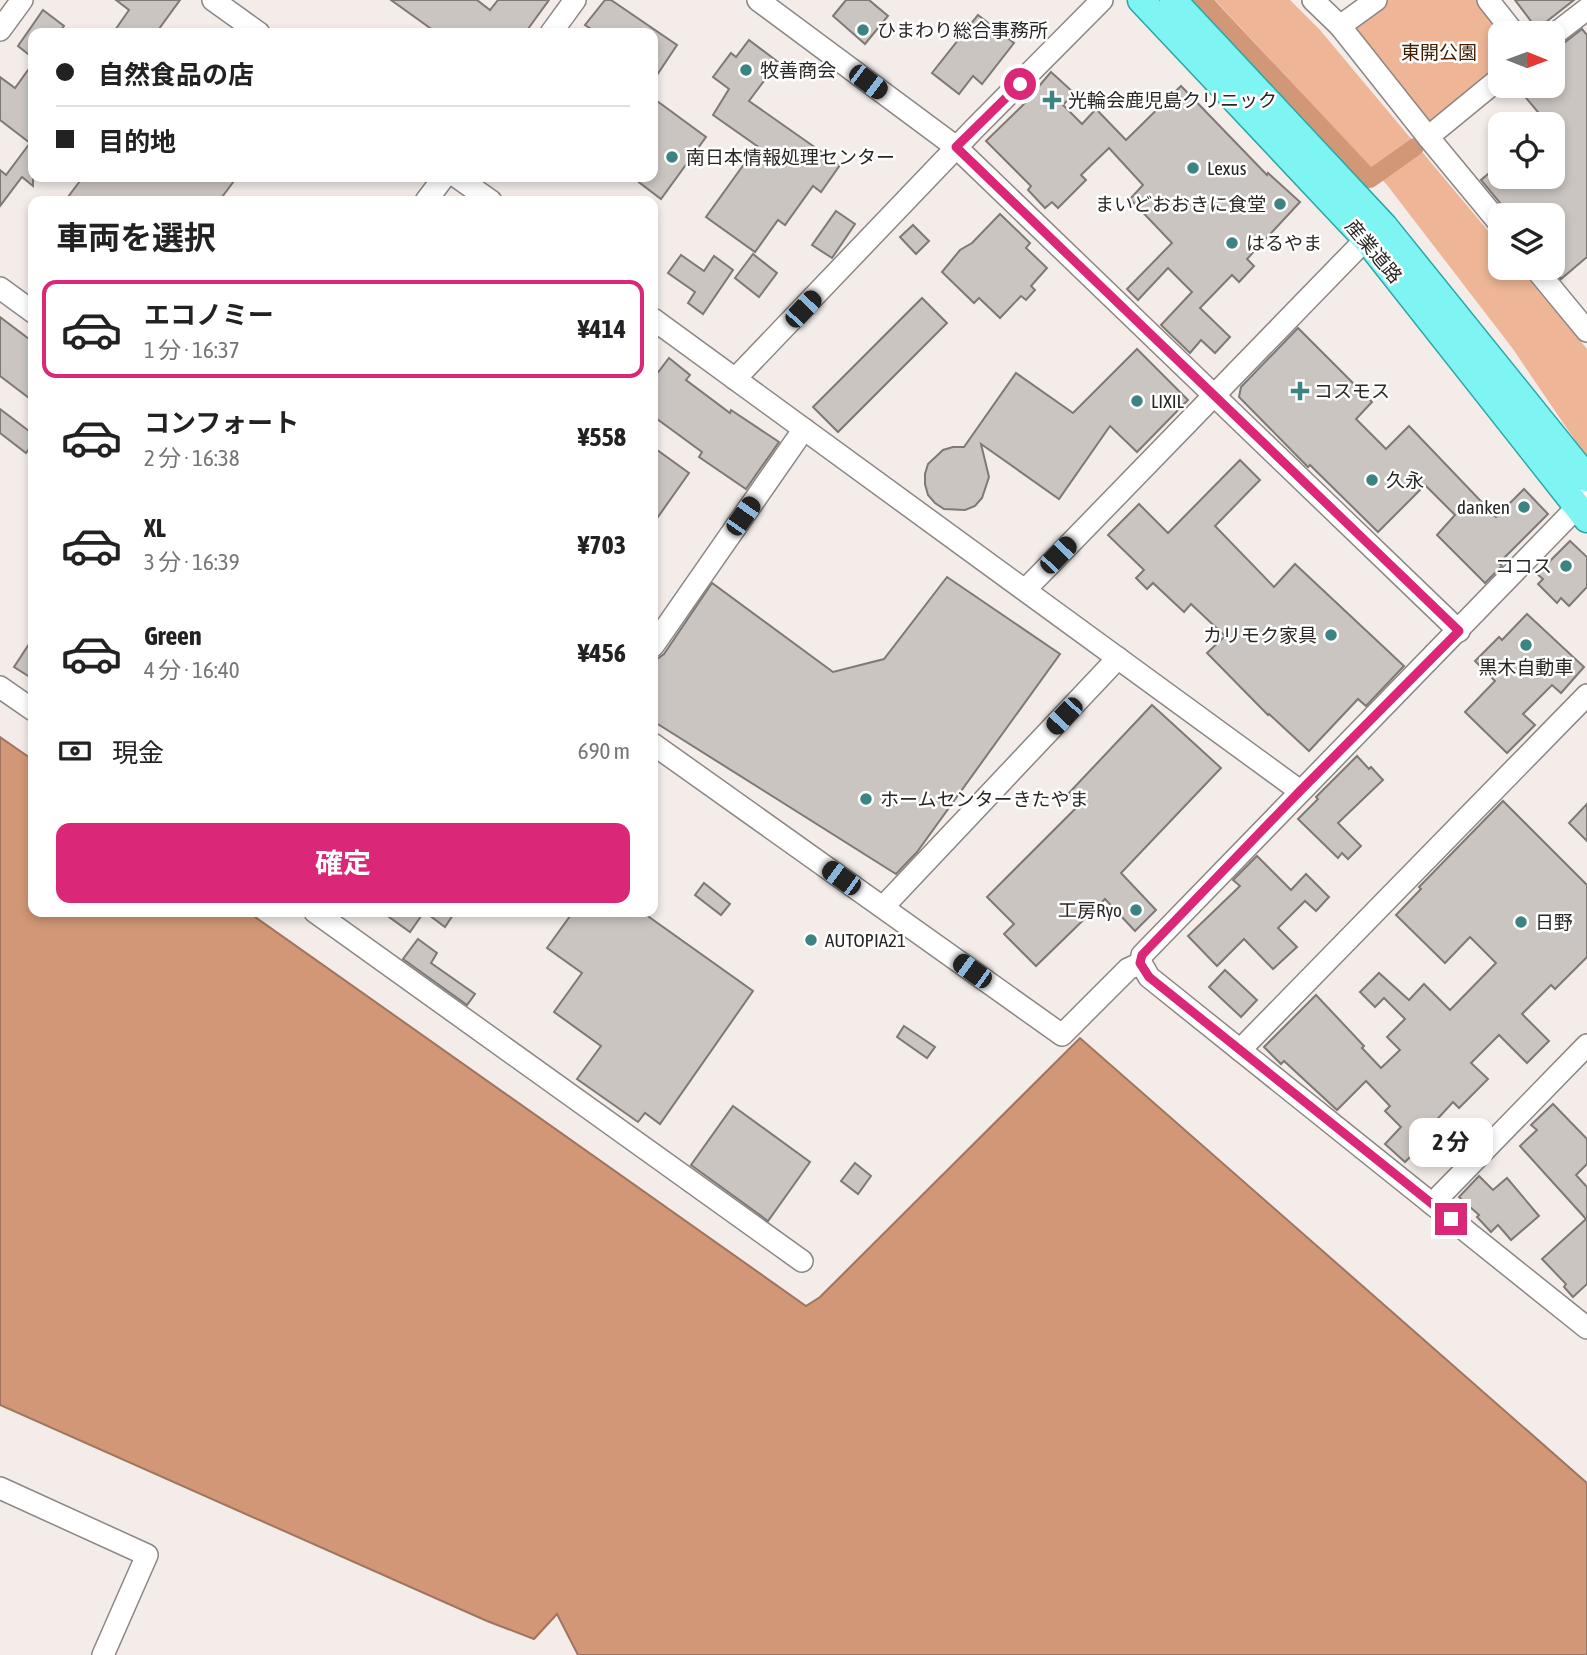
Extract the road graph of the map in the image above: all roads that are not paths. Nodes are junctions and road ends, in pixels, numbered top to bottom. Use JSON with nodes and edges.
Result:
{"nodes":[{"id":1,"x":22,"y":0,"type":"edge"},
{"id":2,"x":213,"y":0,"type":"edge"},
{"id":3,"x":575,"y":0,"type":"edge"},
{"id":4,"x":758,"y":0,"type":"edge"},
{"id":5,"x":1102,"y":0,"type":"edge"},
{"id":6,"x":1142,"y":0,"type":"edge"},
{"id":7,"x":1173,"y":0,"type":"edge"},
{"id":8,"x":1313,"y":0,"type":"edge"},
{"id":9,"x":1376,"y":0,"type":"edge"},
{"id":10,"x":1488,"y":0,"type":"edge"},
{"id":11,"x":1581,"y":0,"type":"edge"},
{"id":12,"x":1587,"y":8,"type":"edge"},
{"id":13,"x":1505,"y":21,"type":"edge"},
{"id":14,"x":1340,"y":26,"type":"junction"},
{"id":15,"x":1565,"y":26,"type":"edge"},
{"id":16,"x":252,"y":28,"type":"edge"},
{"id":17,"x":555,"y":28,"type":"edge"},
{"id":18,"x":0,"y":30,"type":"edge"},
{"id":19,"x":1488,"y":88,"type":"edge"},
{"id":20,"x":1428,"y":137,"type":"junction"},
{"id":21,"x":956,"y":147,"type":"junction"},
{"id":22,"x":464,"y":182,"type":"edge"},
{"id":23,"x":484,"y":196,"type":"edge"},
{"id":24,"x":1488,"y":210,"type":"edge"},
{"id":25,"x":1366,"y":239,"type":"junction"},
{"id":26,"x":1545,"y":280,"type":"edge"},
{"id":27,"x":0,"y":288,"type":"edge"},
{"id":28,"x":28,"y":308,"type":"edge"},
{"id":29,"x":658,"y":323,"type":"edge"},
{"id":30,"x":1587,"y":331,"type":"edge"},
{"id":31,"x":735,"y":379,"type":"junction"},
{"id":32,"x":1213,"y":396,"type":"junction"},
{"id":33,"x":804,"y":429,"type":"junction"},
{"id":34,"x":1587,"y":478,"type":"edge"},
{"id":35,"x":1584,"y":508,"type":"edge"},
{"id":36,"x":1025,"y":590,"type":"junction"},
{"id":37,"x":1459,"y":631,"type":"junction"},
{"id":38,"x":658,"y":639,"type":"edge"},
{"id":39,"x":1118,"y":658,"type":"junction"},
{"id":40,"x":0,"y":687,"type":"edge"},
{"id":41,"x":1587,"y":695,"type":"edge"},
{"id":42,"x":28,"y":707,"type":"edge"},
{"id":43,"x":658,"y":748,"type":"edge"},
{"id":44,"x":1300,"y":791,"type":"junction"},
{"id":45,"x":883,"y":907,"type":"junction"},
{"id":46,"x":322,"y":917,"type":"edge"},
{"id":47,"x":1140,"y":963,"type":"junction"},
{"id":48,"x":1587,"y":1045,"type":"edge"},
{"id":49,"x":1240,"y":1051,"type":"junction"},
{"id":50,"x":1432,"y":1204,"type":"junction"},
{"id":51,"x":802,"y":1261,"type":"dead end"},
{"id":52,"x":1587,"y":1328,"type":"edge"},
{"id":53,"x":0,"y":1488,"type":"edge"},
{"id":54,"x":103,"y":1655,"type":"edge"}],
"edges":[{"from":1,"to":18,"type":"street"},
{"from":2,"to":16,"type":"street"},
{"from":3,"to":17,"type":"street"},
{"from":4,"to":21,"type":"street"},
{"from":5,"to":21,"type":"street"},
{"from":6,"to":25,"type":"main road","name":"産業道路"},
{"from":7,"to":34,"type":"main road","name":"産業道路"},
{"from":8,"to":14,"type":"street"},
{"from":9,"to":14,"type":"street"},
{"from":10,"to":13,"type":"street"},
{"from":11,"to":12,"type":"street"},
{"from":12,"to":15,"type":"street"},
{"from":14,"to":20,"type":"street"},
{"from":19,"to":20,"type":"street"},
{"from":20,"to":24,"type":"street"},
{"from":21,"to":31,"type":"street"},
{"from":21,"to":32,"type":"street"},
{"from":22,"to":23,"type":"street"},
{"from":25,"to":32,"type":"street"},
{"from":25,"to":35,"type":"main road","name":"産業道路"},
{"from":26,"to":30,"type":"street"},
{"from":27,"to":28,"type":"street"},
{"from":29,"to":31,"type":"street"},
{"from":31,"to":33,"type":"street"},
{"from":32,"to":36,"type":"street"},
{"from":32,"to":37,"type":"street"},
{"from":33,"to":36,"type":"street"},
{"from":33,"to":38,"type":"street"},
{"from":35,"to":37,"type":"street"},
{"from":36,"to":39,"type":"street"},
{"from":37,"to":44,"type":"street"},
{"from":39,"to":44,"type":"street"},
{"from":39,"to":45,"type":"street"},
{"from":40,"to":42,"type":"street"},
{"from":41,"to":49,"type":"street"},
{"from":43,"to":45,"type":"street"},
{"from":44,"to":47,"type":"street"},
{"from":45,"to":47,"type":"street"},
{"from":46,"to":51,"type":"street"},
{"from":47,"to":49,"type":"street"},
{"from":48,"to":50,"type":"street"},
{"from":49,"to":50,"type":"street"},
{"from":50,"to":52,"type":"street"},
{"from":53,"to":54,"type":"street"}]}
